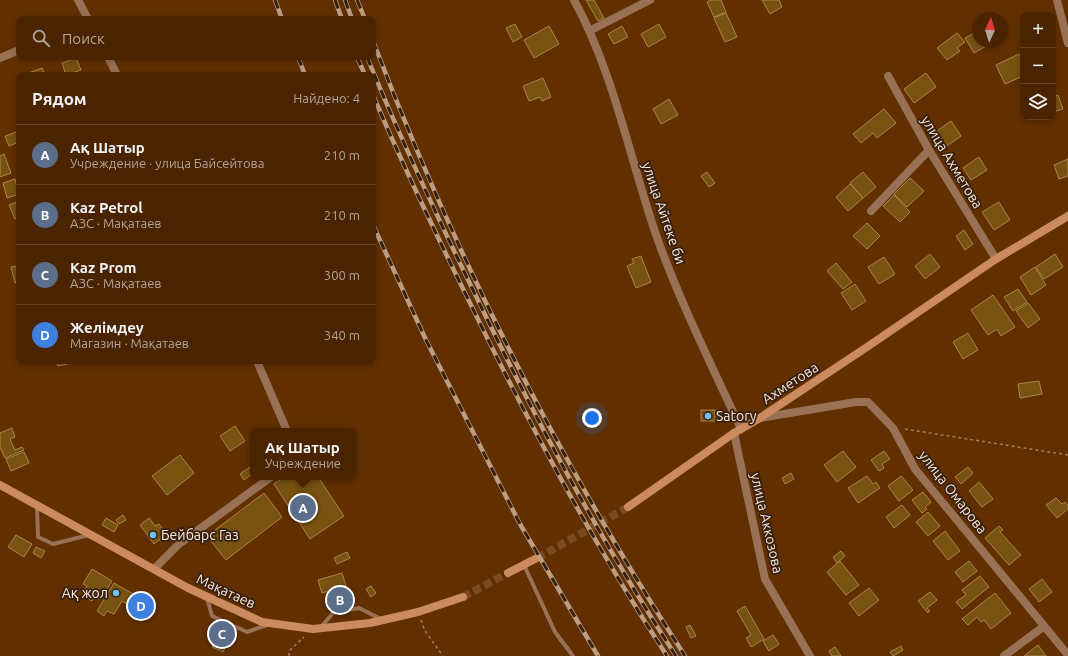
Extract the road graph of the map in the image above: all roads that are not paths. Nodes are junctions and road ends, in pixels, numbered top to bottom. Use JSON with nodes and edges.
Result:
{"nodes":[{"id":1,"x":78,"y":0,"type":"edge"},
{"id":2,"x":574,"y":0,"type":"edge"},
{"id":3,"x":650,"y":0,"type":"edge"},
{"id":4,"x":1057,"y":0,"type":"edge"},
{"id":5,"x":631,"y":4,"type":"edge"},
{"id":6,"x":86,"y":16,"type":"edge"},
{"id":7,"x":591,"y":30,"type":"junction"},
{"id":8,"x":1068,"y":43,"type":"edge"},
{"id":9,"x":16,"y":51,"type":"edge"},
{"id":10,"x":0,"y":58,"type":"edge"},
{"id":11,"x":110,"y":60,"type":"edge"},
{"id":12,"x":116,"y":72,"type":"edge"},
{"id":13,"x":888,"y":76,"type":"dead end"},
{"id":14,"x":929,"y":150,"type":"junction"},
{"id":15,"x":871,"y":211,"type":"dead end"},
{"id":16,"x":1068,"y":216,"type":"edge"},
{"id":17,"x":996,"y":259,"type":"junction"},
{"id":18,"x":257,"y":364,"type":"edge"},
{"id":19,"x":760,"y":418,"type":"junction"},
{"id":20,"x":286,"y":428,"type":"edge"},
{"id":21,"x":737,"y":431,"type":"junction"},
{"id":22,"x":266,"y":480,"type":"edge"},
{"id":23,"x":0,"y":484,"type":"edge"},
{"id":24,"x":38,"y":505,"type":"junction"},
{"id":25,"x":628,"y":507,"type":"tunnel mouth"},
{"id":26,"x":92,"y":535,"type":"junction"},
{"id":27,"x":536,"y":558,"type":"tunnel mouth"},
{"id":28,"x":524,"y":565,"type":"junction"},
{"id":29,"x":154,"y":569,"type":"junction"},
{"id":30,"x":508,"y":573,"type":"tunnel mouth"},
{"id":31,"x":207,"y":596,"type":"junction"},
{"id":32,"x":463,"y":597,"type":"tunnel mouth"},
{"id":33,"x":383,"y":620,"type":"junction"},
{"id":34,"x":271,"y":623,"type":"junction"},
{"id":35,"x":1043,"y":627,"type":"junction"},
{"id":36,"x":317,"y":629,"type":"junction"},
{"id":37,"x":1068,"y":655,"type":"edge"},
{"id":38,"x":573,"y":656,"type":"edge"},
{"id":39,"x":810,"y":656,"type":"edge"},
{"id":40,"x":1004,"y":656,"type":"edge"}],
"edges":[{"from":1,"to":6,"type":"street"},
{"from":2,"to":7,"type":"street","name":"улица Айтеке би"},
{"from":3,"to":5,"type":"street"},
{"from":4,"to":8,"type":"street"},
{"from":5,"to":7,"type":"street"},
{"from":7,"to":21,"type":"street","name":"улица Айтеке би"},
{"from":9,"to":10,"type":"street"},
{"from":11,"to":12,"type":"street"},
{"from":13,"to":14,"type":"street","name":"улица Ахметова"},
{"from":14,"to":15,"type":"street"},
{"from":14,"to":17,"type":"street","name":"улица Ахметова"},
{"from":16,"to":17,"type":"main road"},
{"from":17,"to":19,"type":"main road","name":"Ахметова"},
{"from":18,"to":20,"type":"street"},
{"from":19,"to":21,"type":"main road","name":"Ахметова"},
{"from":19,"to":35,"type":"street","name":"улица Омарова"},
{"from":21,"to":25,"type":"main road","name":"Ахметова"},
{"from":21,"to":39,"type":"street","name":"улица Аккозова"},
{"from":22,"to":29,"type":"street"},
{"from":23,"to":24,"type":"main road","name":"Мақатаев"},
{"from":24,"to":26,"type":"main road","name":"Мақатаев"},
{"from":24,"to":26,"type":"lane"},
{"from":26,"to":29,"type":"main road","name":"Мақатаев"},
{"from":27,"to":28,"type":"main road"},
{"from":28,"to":30,"type":"main road"},
{"from":28,"to":38,"type":"lane"},
{"from":29,"to":31,"type":"main road","name":"Мақатаев"},
{"from":31,"to":34,"type":"main road","name":"Мақатаев"},
{"from":31,"to":34,"type":"lane"},
{"from":32,"to":33,"type":"main road","name":"Мақатаев"},
{"from":33,"to":36,"type":"main road","name":"Мақатаев"},
{"from":33,"to":36,"type":"lane"},
{"from":34,"to":36,"type":"main road","name":"Мақатаев"},
{"from":35,"to":37,"type":"street","name":"улица Омарова"},
{"from":35,"to":40,"type":"street"}]}
